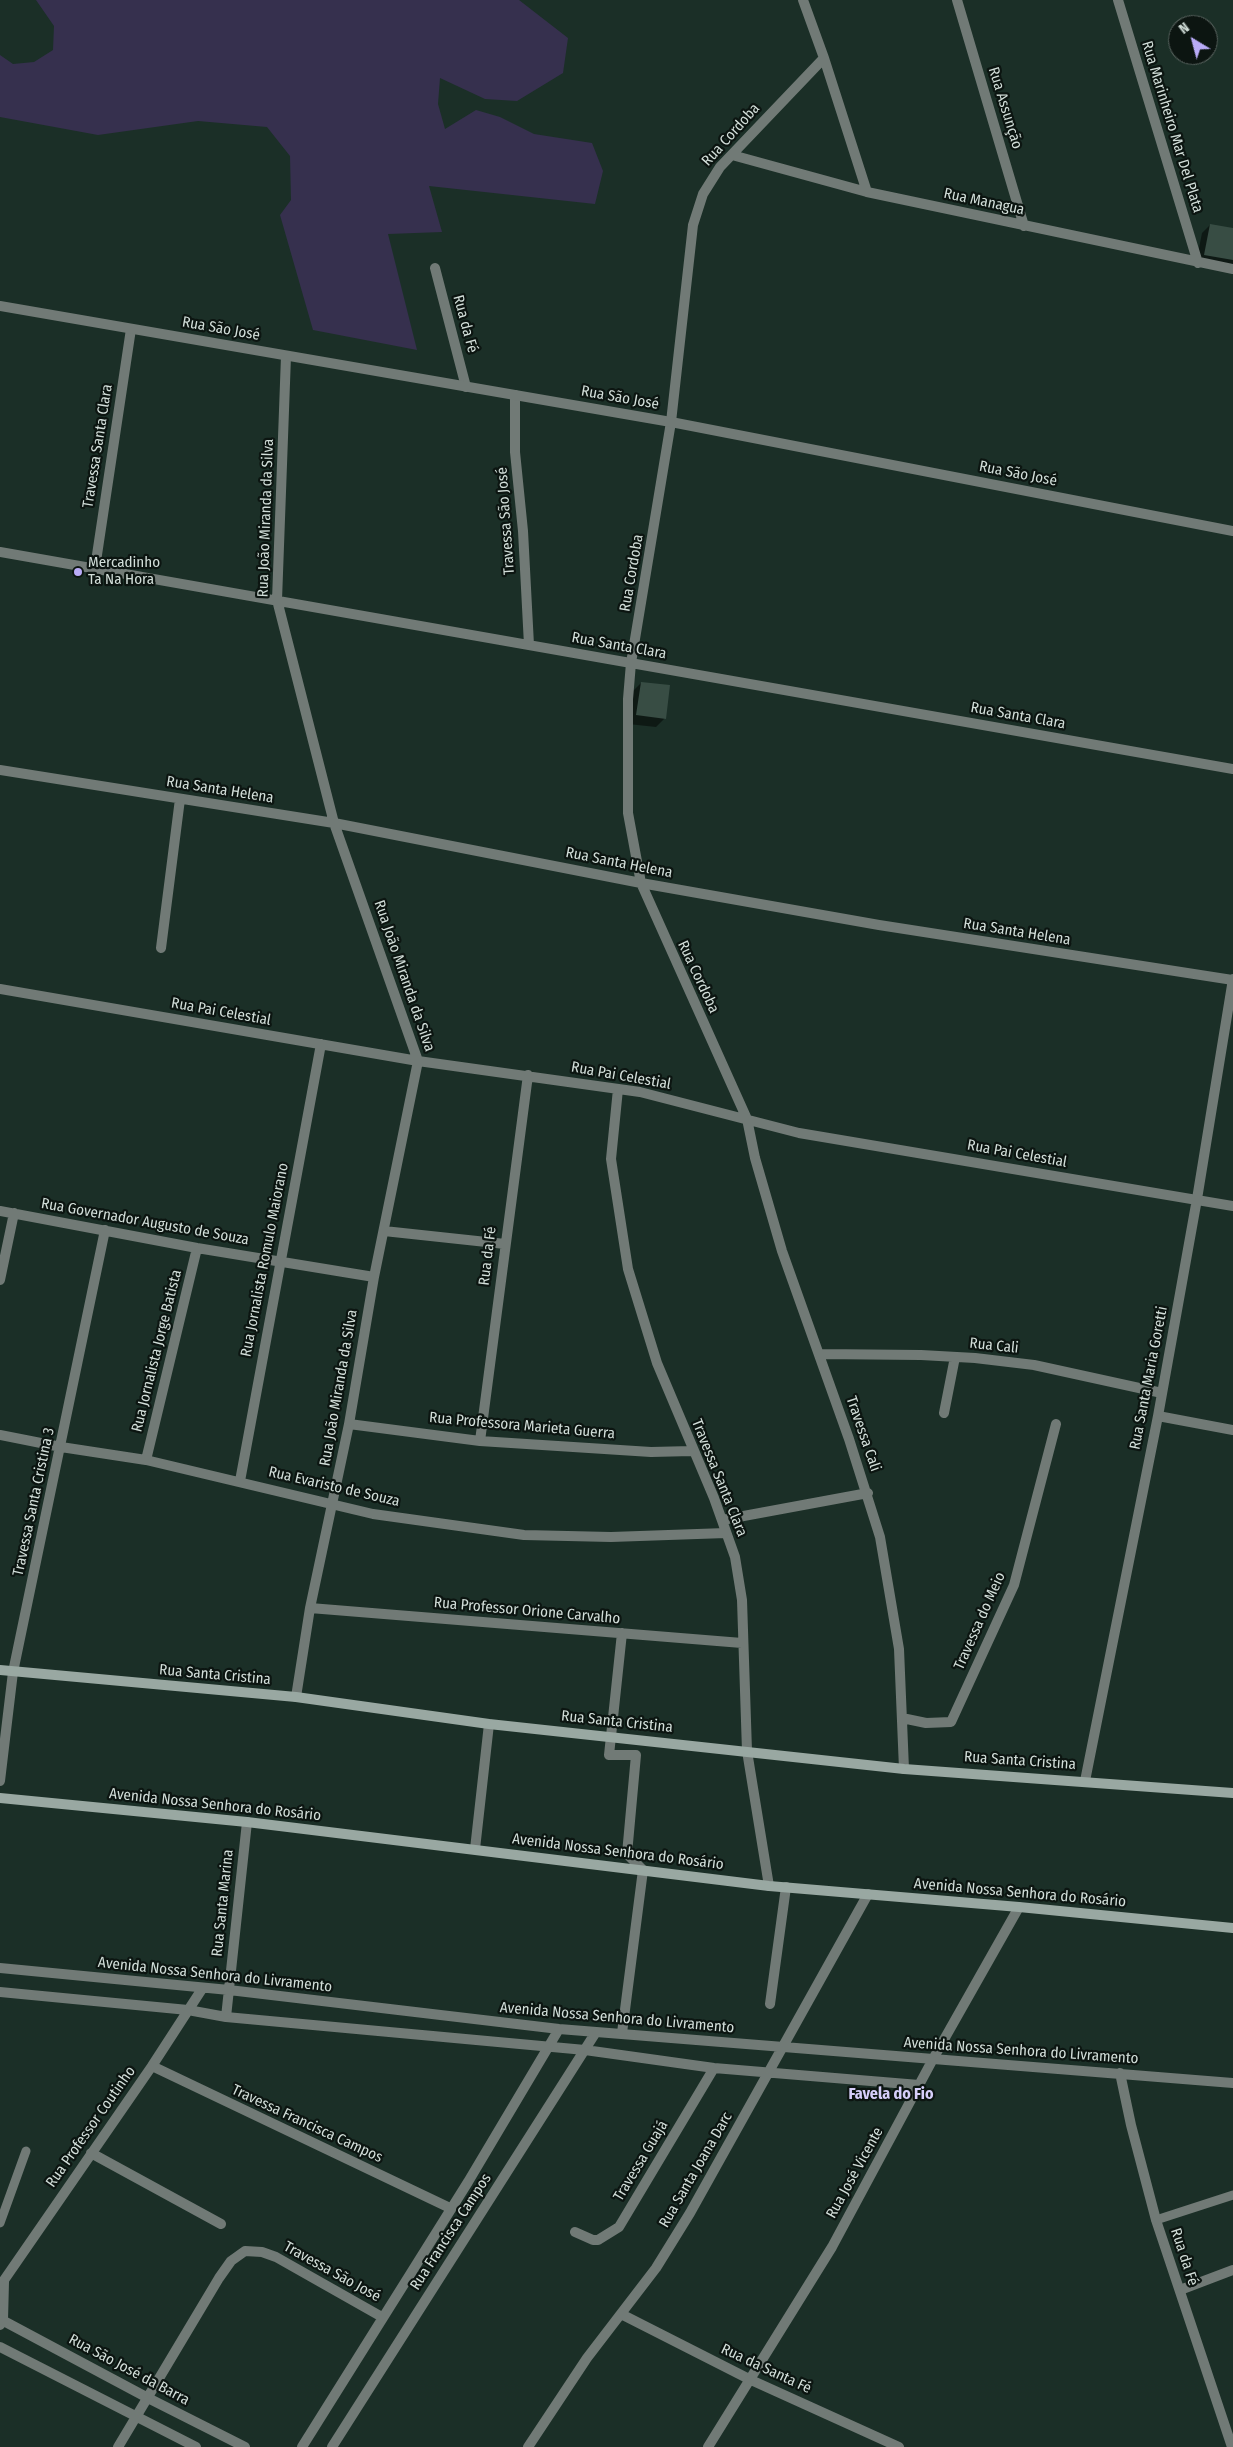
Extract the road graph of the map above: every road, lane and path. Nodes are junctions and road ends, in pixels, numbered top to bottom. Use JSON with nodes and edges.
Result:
{"nodes":[{"id":1,"x":803,"y":0,"type":"edge"},
{"id":2,"x":957,"y":0,"type":"edge"},
{"id":3,"x":1118,"y":0,"type":"edge"},
{"id":4,"x":824,"y":58,"type":"junction"},
{"id":5,"x":732,"y":155,"type":"junction"},
{"id":6,"x":867,"y":192,"type":"junction"},
{"id":7,"x":1024,"y":226,"type":"junction"},
{"id":8,"x":1198,"y":263,"type":"junction"},
{"id":9,"x":435,"y":268,"type":"dead end"},
{"id":10,"x":1233,"y":269,"type":"edge"},
{"id":11,"x":0,"y":306,"type":"edge"},
{"id":12,"x":131,"y":329,"type":"junction"},
{"id":13,"x":286,"y":356,"type":"junction"},
{"id":14,"x":466,"y":387,"type":"junction"},
{"id":15,"x":515,"y":395,"type":"junction"},
{"id":16,"x":672,"y":422,"type":"junction"},
{"id":17,"x":1233,"y":531,"type":"edge"},
{"id":18,"x":0,"y":552,"type":"edge"},
{"id":19,"x":95,"y":568,"type":"junction"},
{"id":20,"x":277,"y":600,"type":"junction"},
{"id":21,"x":529,"y":645,"type":"junction"},
{"id":22,"x":631,"y":663,"type":"junction"},
{"id":23,"x":1233,"y":769,"type":"edge"},
{"id":24,"x":0,"y":770,"type":"edge"},
{"id":25,"x":180,"y":799,"type":"junction"},
{"id":26,"x":334,"y":823,"type":"junction"},
{"id":27,"x":641,"y":884,"type":"junction"},
{"id":28,"x":161,"y":948,"type":"dead end"},
{"id":29,"x":1233,"y":980,"type":"edge"},
{"id":30,"x":0,"y":989,"type":"edge"},
{"id":31,"x":321,"y":1044,"type":"junction"},
{"id":32,"x":418,"y":1061,"type":"junction"},
{"id":33,"x":528,"y":1075,"type":"junction"},
{"id":34,"x":618,"y":1089,"type":"junction"},
{"id":35,"x":746,"y":1119,"type":"junction"},
{"id":36,"x":1197,"y":1199,"type":"junction"},
{"id":37,"x":1233,"y":1206,"type":"edge"},
{"id":38,"x":0,"y":1211,"type":"edge"},
{"id":39,"x":14,"y":1213,"type":"junction"},
{"id":40,"x":105,"y":1230,"type":"junction"},
{"id":41,"x":384,"y":1231,"type":"junction"},
{"id":42,"x":505,"y":1244,"type":"junction"},
{"id":43,"x":197,"y":1248,"type":"junction"},
{"id":44,"x":280,"y":1261,"type":"junction"},
{"id":45,"x":374,"y":1277,"type":"junction"},
{"id":46,"x":0,"y":1280,"type":"edge"},
{"id":47,"x":820,"y":1354,"type":"junction"},
{"id":48,"x":955,"y":1357,"type":"junction"},
{"id":49,"x":1162,"y":1393,"type":"junction"},
{"id":50,"x":944,"y":1412,"type":"dead end"},
{"id":51,"x":1158,"y":1416,"type":"junction"},
{"id":52,"x":350,"y":1424,"type":"junction"},
{"id":53,"x":1056,"y":1424,"type":"dead end"},
{"id":54,"x":1233,"y":1430,"type":"edge"},
{"id":55,"x":0,"y":1435,"type":"edge"},
{"id":56,"x":480,"y":1441,"type":"junction"},
{"id":57,"x":61,"y":1448,"type":"junction"},
{"id":58,"x":692,"y":1451,"type":"junction"},
{"id":59,"x":146,"y":1460,"type":"junction"},
{"id":60,"x":240,"y":1481,"type":"junction"},
{"id":61,"x":868,"y":1493,"type":"junction"},
{"id":62,"x":334,"y":1504,"type":"junction"},
{"id":63,"x":722,"y":1520,"type":"junction"},
{"id":64,"x":726,"y":1533,"type":"junction"},
{"id":65,"x":310,"y":1608,"type":"junction"},
{"id":66,"x":622,"y":1633,"type":"junction"},
{"id":67,"x":742,"y":1643,"type":"junction"},
{"id":68,"x":0,"y":1670,"type":"edge"},
{"id":69,"x":14,"y":1672,"type":"junction"},
{"id":70,"x":296,"y":1697,"type":"junction"},
{"id":71,"x":902,"y":1718,"type":"junction"},
{"id":72,"x":489,"y":1724,"type":"junction"},
{"id":73,"x":610,"y":1737,"type":"junction"},
{"id":74,"x":747,"y":1751,"type":"junction"},
{"id":75,"x":904,"y":1769,"type":"junction"},
{"id":76,"x":0,"y":1781,"type":"edge"},
{"id":77,"x":1085,"y":1781,"type":"junction"},
{"id":78,"x":1233,"y":1792,"type":"edge"},
{"id":79,"x":0,"y":1798,"type":"edge"},
{"id":80,"x":246,"y":1822,"type":"junction"},
{"id":81,"x":475,"y":1849,"type":"junction"},
{"id":82,"x":643,"y":1870,"type":"junction"},
{"id":83,"x":769,"y":1886,"type":"junction"},
{"id":84,"x":786,"y":1887,"type":"junction"},
{"id":85,"x":868,"y":1894,"type":"junction"},
{"id":86,"x":1019,"y":1907,"type":"junction"},
{"id":87,"x":1233,"y":1928,"type":"edge"},
{"id":88,"x":0,"y":1968,"type":"edge"},
{"id":89,"x":202,"y":1989,"type":"junction"},
{"id":90,"x":229,"y":1990,"type":"junction"},
{"id":91,"x":0,"y":1992,"type":"edge"},
{"id":92,"x":770,"y":2004,"type":"dead end"},
{"id":93,"x":188,"y":2010,"type":"junction"},
{"id":94,"x":226,"y":2017,"type":"junction"},
{"id":95,"x":559,"y":2029,"type":"junction"},
{"id":96,"x":596,"y":2032,"type":"junction"},
{"id":97,"x":622,"y":2033,"type":"junction"},
{"id":98,"x":548,"y":2048,"type":"junction"},
{"id":99,"x":781,"y":2048,"type":"junction"},
{"id":100,"x":585,"y":2050,"type":"junction"},
{"id":101,"x":933,"y":2059,"type":"junction"},
{"id":102,"x":152,"y":2066,"type":"junction"},
{"id":103,"x":714,"y":2068,"type":"junction"},
{"id":104,"x":769,"y":2073,"type":"junction"},
{"id":105,"x":1120,"y":2073,"type":"junction"},
{"id":106,"x":1233,"y":2083,"type":"edge"},
{"id":107,"x":919,"y":2085,"type":"junction"},
{"id":108,"x":26,"y":2151,"type":"dead end"},
{"id":109,"x":91,"y":2153,"type":"junction"},
{"id":110,"x":1233,"y":2195,"type":"edge"},
{"id":111,"x":450,"y":2208,"type":"junction"},
{"id":112,"x":1156,"y":2220,"type":"junction"},
{"id":113,"x":0,"y":2223,"type":"edge"},
{"id":114,"x":221,"y":2224,"type":"dead end"},
{"id":115,"x":575,"y":2232,"type":"dead end"},
{"id":116,"x":1233,"y":2270,"type":"edge"},
{"id":117,"x":2,"y":2284,"type":"edge"},
{"id":118,"x":1180,"y":2290,"type":"junction"},
{"id":119,"x":621,"y":2314,"type":"junction"},
{"id":120,"x":382,"y":2317,"type":"junction"},
{"id":121,"x":1,"y":2321,"type":"edge"},
{"id":122,"x":0,"y":2347,"type":"edge"},
{"id":123,"x":751,"y":2380,"type":"junction"},
{"id":124,"x":148,"y":2398,"type":"junction"},
{"id":125,"x":136,"y":2417,"type":"junction"},
{"id":126,"x":118,"y":2447,"type":"edge"},
{"id":127,"x":196,"y":2447,"type":"edge"},
{"id":128,"x":246,"y":2447,"type":"edge"},
{"id":129,"x":302,"y":2447,"type":"edge"},
{"id":130,"x":332,"y":2447,"type":"edge"},
{"id":131,"x":528,"y":2447,"type":"edge"},
{"id":132,"x":708,"y":2447,"type":"edge"},
{"id":133,"x":899,"y":2447,"type":"edge"},
{"id":134,"x":1232,"y":2447,"type":"edge"}],
"edges":[{"from":1,"to":4,"type":"street"},
{"from":2,"to":7,"type":"street","name":"Rua Assunção"},
{"from":3,"to":8,"type":"street","name":"Rua Marinheiro Mar Del Plata"},
{"from":4,"to":5,"type":"street","name":"Rua Cordoba"},
{"from":4,"to":6,"type":"street"},
{"from":5,"to":6,"type":"street","name":"Rua Managua"},
{"from":5,"to":16,"type":"street","name":"Rua Cordoba"},
{"from":6,"to":7,"type":"street","name":"Rua Managua"},
{"from":7,"to":8,"type":"street","name":"Rua Managua"},
{"from":8,"to":10,"type":"street","name":"Rua Managua"},
{"from":9,"to":14,"type":"street","name":"Rua da Fé"},
{"from":11,"to":12,"type":"street","name":"Rua São José"},
{"from":12,"to":13,"type":"street","name":"Rua São José"},
{"from":12,"to":19,"type":"street","name":"Travessa Santa Clara"},
{"from":13,"to":14,"type":"street","name":"Rua São José"},
{"from":13,"to":20,"type":"street","name":"Rua João Miranda da Silva"},
{"from":14,"to":15,"type":"street","name":"Rua São José"},
{"from":15,"to":16,"type":"street","name":"Rua São José"},
{"from":15,"to":21,"type":"street","name":"Travessa São José"},
{"from":16,"to":17,"type":"street","name":"Rua São José"},
{"from":16,"to":22,"type":"street","name":"Rua Cordoba"},
{"from":18,"to":19,"type":"street","name":"Rua Santa Clara"},
{"from":19,"to":20,"type":"street","name":"Rua Santa Clara"},
{"from":20,"to":21,"type":"street","name":"Rua Santa Clara"},
{"from":20,"to":26,"type":"street","name":"Rua João Miranda da Silva"},
{"from":21,"to":22,"type":"street","name":"Rua Santa Clara"},
{"from":22,"to":23,"type":"street","name":"Rua Santa Clara"},
{"from":22,"to":27,"type":"street","name":"Rua Cordoba"},
{"from":24,"to":25,"type":"street","name":"Rua Santa Helena"},
{"from":25,"to":26,"type":"street","name":"Rua Santa Helena"},
{"from":25,"to":28,"type":"street"},
{"from":26,"to":27,"type":"street","name":"Rua Santa Helena"},
{"from":26,"to":32,"type":"street","name":"Rua João Miranda da Silva"},
{"from":27,"to":29,"type":"street","name":"Rua Santa Helena"},
{"from":27,"to":35,"type":"street","name":"Rua Cordoba"},
{"from":29,"to":36,"type":"street","name":"Rua Santa Maria Goretti"},
{"from":30,"to":31,"type":"street","name":"Rua Pai Celestial"},
{"from":31,"to":32,"type":"street","name":"Rua Pai Celestial"},
{"from":31,"to":44,"type":"street","name":"Rua Jornalista Romulo Maiorano"},
{"from":32,"to":33,"type":"street","name":"Rua Pai Celestial"},
{"from":32,"to":41,"type":"street","name":"Rua João Miranda da Silva"},
{"from":33,"to":34,"type":"street","name":"Rua Pai Celestial"},
{"from":33,"to":42,"type":"street","name":"Rua da Fé"},
{"from":34,"to":35,"type":"street","name":"Rua Pai Celestial"},
{"from":34,"to":58,"type":"street","name":"Travessa Santa Clara"},
{"from":35,"to":36,"type":"street","name":"Rua Pai Celestial"},
{"from":35,"to":47,"type":"street","name":"Travessa Cali"},
{"from":36,"to":37,"type":"street","name":"Rua Pai Celestial"},
{"from":36,"to":49,"type":"street","name":"Rua Santa Maria Goretti"},
{"from":38,"to":39,"type":"street","name":"Rua Governador Augusto de Souza"},
{"from":39,"to":40,"type":"street","name":"Rua Governador Augusto de Souza"},
{"from":39,"to":46,"type":"street"},
{"from":40,"to":43,"type":"street","name":"Rua Governador Augusto de Souza"},
{"from":40,"to":57,"type":"street","name":"Travessa Santa Cristina 3"},
{"from":41,"to":42,"type":"street"},
{"from":41,"to":45,"type":"street","name":"Rua João Miranda da Silva"},
{"from":42,"to":56,"type":"street","name":"Rua da Fé"},
{"from":43,"to":44,"type":"street","name":"Rua Governador Augusto de Souza"},
{"from":43,"to":59,"type":"street","name":"Rua Jornalista Jorge Batista"},
{"from":44,"to":45,"type":"street","name":"Rua Governador Augusto de Souza"},
{"from":44,"to":60,"type":"street","name":"Rua Jornalista Romulo Maiorano"},
{"from":45,"to":52,"type":"street","name":"Rua João Miranda da Silva"},
{"from":47,"to":48,"type":"street","name":"Rua Cali"},
{"from":47,"to":61,"type":"street","name":"Travessa Cali"},
{"from":48,"to":49,"type":"street","name":"Rua Cali"},
{"from":48,"to":50,"type":"street"},
{"from":49,"to":51,"type":"street","name":"Rua Santa Maria Goretti"},
{"from":51,"to":54,"type":"street"},
{"from":51,"to":77,"type":"street","name":"Rua Santa Maria Goretti"},
{"from":52,"to":56,"type":"street","name":"Rua Professora Marieta Guerra"},
{"from":52,"to":62,"type":"street","name":"Rua João Miranda da Silva"},
{"from":53,"to":71,"type":"street","name":"Travessa do Meio"},
{"from":55,"to":57,"type":"street","name":"Rua Evaristo de Souza"},
{"from":56,"to":58,"type":"street","name":"Rua Professora Marieta Guerra"},
{"from":57,"to":59,"type":"street","name":"Rua Evaristo de Souza"},
{"from":57,"to":69,"type":"street","name":"Travessa Santa Cristina 3"},
{"from":58,"to":63,"type":"street","name":"Travessa Santa Clara"},
{"from":59,"to":60,"type":"street","name":"Rua Evaristo de Souza"},
{"from":60,"to":62,"type":"street","name":"Rua Evaristo de Souza"},
{"from":61,"to":63,"type":"street"},
{"from":61,"to":71,"type":"street","name":"Travessa Cali"},
{"from":62,"to":64,"type":"street","name":"Rua Evaristo de Souza"},
{"from":62,"to":65,"type":"street","name":"Rua João Miranda da Silva"},
{"from":63,"to":64,"type":"street","name":"Travessa Santa Clara"},
{"from":64,"to":67,"type":"street","name":"Travessa Santa Clara"},
{"from":65,"to":66,"type":"street","name":"Rua Professor Orione Carvalho"},
{"from":65,"to":70,"type":"street","name":"Rua João Miranda da Silva"},
{"from":66,"to":67,"type":"street","name":"Rua Professor Orione Carvalho"},
{"from":66,"to":73,"type":"street"},
{"from":67,"to":74,"type":"street","name":"Travessa Santa Clara"},
{"from":68,"to":69,"type":"main road","name":"Rua Santa Cristina"},
{"from":69,"to":70,"type":"main road","name":"Rua Santa Cristina"},
{"from":69,"to":76,"type":"street","name":"Travessa Santa Cristina 3"},
{"from":70,"to":72,"type":"main road","name":"Rua Santa Cristina"},
{"from":71,"to":75,"type":"street","name":"Travessa Cali"},
{"from":72,"to":73,"type":"main road","name":"Rua Santa Cristina"},
{"from":72,"to":81,"type":"street"},
{"from":73,"to":74,"type":"main road","name":"Rua Santa Cristina"},
{"from":73,"to":82,"type":"street"},
{"from":74,"to":75,"type":"main road","name":"Rua Santa Cristina"},
{"from":74,"to":83,"type":"street","name":"Travessa Santa Clara"},
{"from":75,"to":77,"type":"main road","name":"Rua Santa Cristina"},
{"from":77,"to":78,"type":"main road","name":"Rua Santa Cristina"},
{"from":79,"to":80,"type":"main road","name":"Avenida Nossa Senhora do Rosário"},
{"from":80,"to":81,"type":"main road","name":"Avenida Nossa Senhora do Rosário"},
{"from":80,"to":90,"type":"street","name":"Rua Santa Marina"},
{"from":81,"to":82,"type":"main road","name":"Avenida Nossa Senhora do Rosário"},
{"from":82,"to":83,"type":"main road","name":"Avenida Nossa Senhora do Rosário"},
{"from":82,"to":97,"type":"street"},
{"from":83,"to":84,"type":"main road","name":"Avenida Nossa Senhora do Rosário"},
{"from":84,"to":85,"type":"main road","name":"Avenida Nossa Senhora do Rosário"},
{"from":84,"to":92,"type":"street"},
{"from":85,"to":86,"type":"main road","name":"Avenida Nossa Senhora do Rosário"},
{"from":85,"to":99,"type":"street","name":"Rua Santa Joana Darc"},
{"from":86,"to":87,"type":"main road","name":"Avenida Nossa Senhora do Rosário"},
{"from":86,"to":101,"type":"street","name":"Rua José Vicente"},
{"from":88,"to":89,"type":"street","name":"Avenida Nossa Senhora do Livramento"},
{"from":89,"to":90,"type":"street","name":"Avenida Nossa Senhora do Livramento"},
{"from":89,"to":93,"type":"street","name":"Rua Professor Coutinho"},
{"from":90,"to":94,"type":"street","name":"Rua Santa Marina"},
{"from":90,"to":95,"type":"street","name":"Avenida Nossa Senhora do Livramento"},
{"from":91,"to":93,"type":"street"},
{"from":93,"to":94,"type":"street"},
{"from":93,"to":102,"type":"street","name":"Rua Professor Coutinho"},
{"from":94,"to":98,"type":"street"},
{"from":95,"to":96,"type":"street","name":"Avenida Nossa Senhora do Livramento"},
{"from":95,"to":98,"type":"street","name":"Rua Francisca Campos"},
{"from":96,"to":97,"type":"street","name":"Avenida Nossa Senhora do Livramento"},
{"from":96,"to":100,"type":"street","name":"Rua Francisca Campos"},
{"from":97,"to":99,"type":"street","name":"Avenida Nossa Senhora do Livramento"},
{"from":98,"to":100,"type":"street"},
{"from":98,"to":111,"type":"street","name":"Rua Francisca Campos"},
{"from":99,"to":101,"type":"street","name":"Avenida Nossa Senhora do Livramento"},
{"from":99,"to":104,"type":"street","name":"Rua Santa Joana Darc"},
{"from":100,"to":103,"type":"street"},
{"from":100,"to":130,"type":"street","name":"Rua Francisca Campos"},
{"from":101,"to":105,"type":"street","name":"Avenida Nossa Senhora do Livramento"},
{"from":101,"to":107,"type":"street","name":"Rua José Vicente"},
{"from":102,"to":109,"type":"street","name":"Rua Professor Coutinho"},
{"from":102,"to":111,"type":"street","name":"Travessa Francisca Campos"},
{"from":103,"to":104,"type":"street"},
{"from":103,"to":115,"type":"street","name":"Travessa Guajá"},
{"from":104,"to":107,"type":"street"},
{"from":104,"to":119,"type":"street","name":"Rua Santa Joana Darc"},
{"from":105,"to":106,"type":"street","name":"Avenida Nossa Senhora do Livramento"},
{"from":105,"to":112,"type":"street","name":"Rua da Fé"},
{"from":107,"to":123,"type":"street","name":"Rua José Vicente"},
{"from":108,"to":113,"type":"lane"},
{"from":109,"to":114,"type":"street"},
{"from":109,"to":117,"type":"street","name":"Rua Professor Coutinho"},
{"from":110,"to":112,"type":"lane"},
{"from":111,"to":120,"type":"street","name":"Rua Francisca Campos"},
{"from":112,"to":118,"type":"street","name":"Rua da Fé"},
{"from":116,"to":118,"type":"street"},
{"from":117,"to":121,"type":"street","name":"Rua Professor Coutinho"},
{"from":118,"to":134,"type":"street","name":"Rua da Fé"},
{"from":119,"to":123,"type":"street","name":"Rua da Santa Fé"},
{"from":119,"to":131,"type":"street","name":"Rua Santa Joana Darc"},
{"from":120,"to":124,"type":"street","name":"Travessa São José"},
{"from":120,"to":129,"type":"street","name":"Rua Francisca Campos"},
{"from":121,"to":124,"type":"street","name":"Rua São José da Barra"},
{"from":122,"to":125,"type":"street"},
{"from":123,"to":132,"type":"street","name":"Rua José Vicente"},
{"from":123,"to":133,"type":"street","name":"Rua da Santa Fé"},
{"from":124,"to":125,"type":"street","name":"Travessa São José"},
{"from":124,"to":128,"type":"street","name":"Rua São José da Barra"},
{"from":125,"to":126,"type":"street","name":"Travessa São José"},
{"from":125,"to":127,"type":"street"}]}
